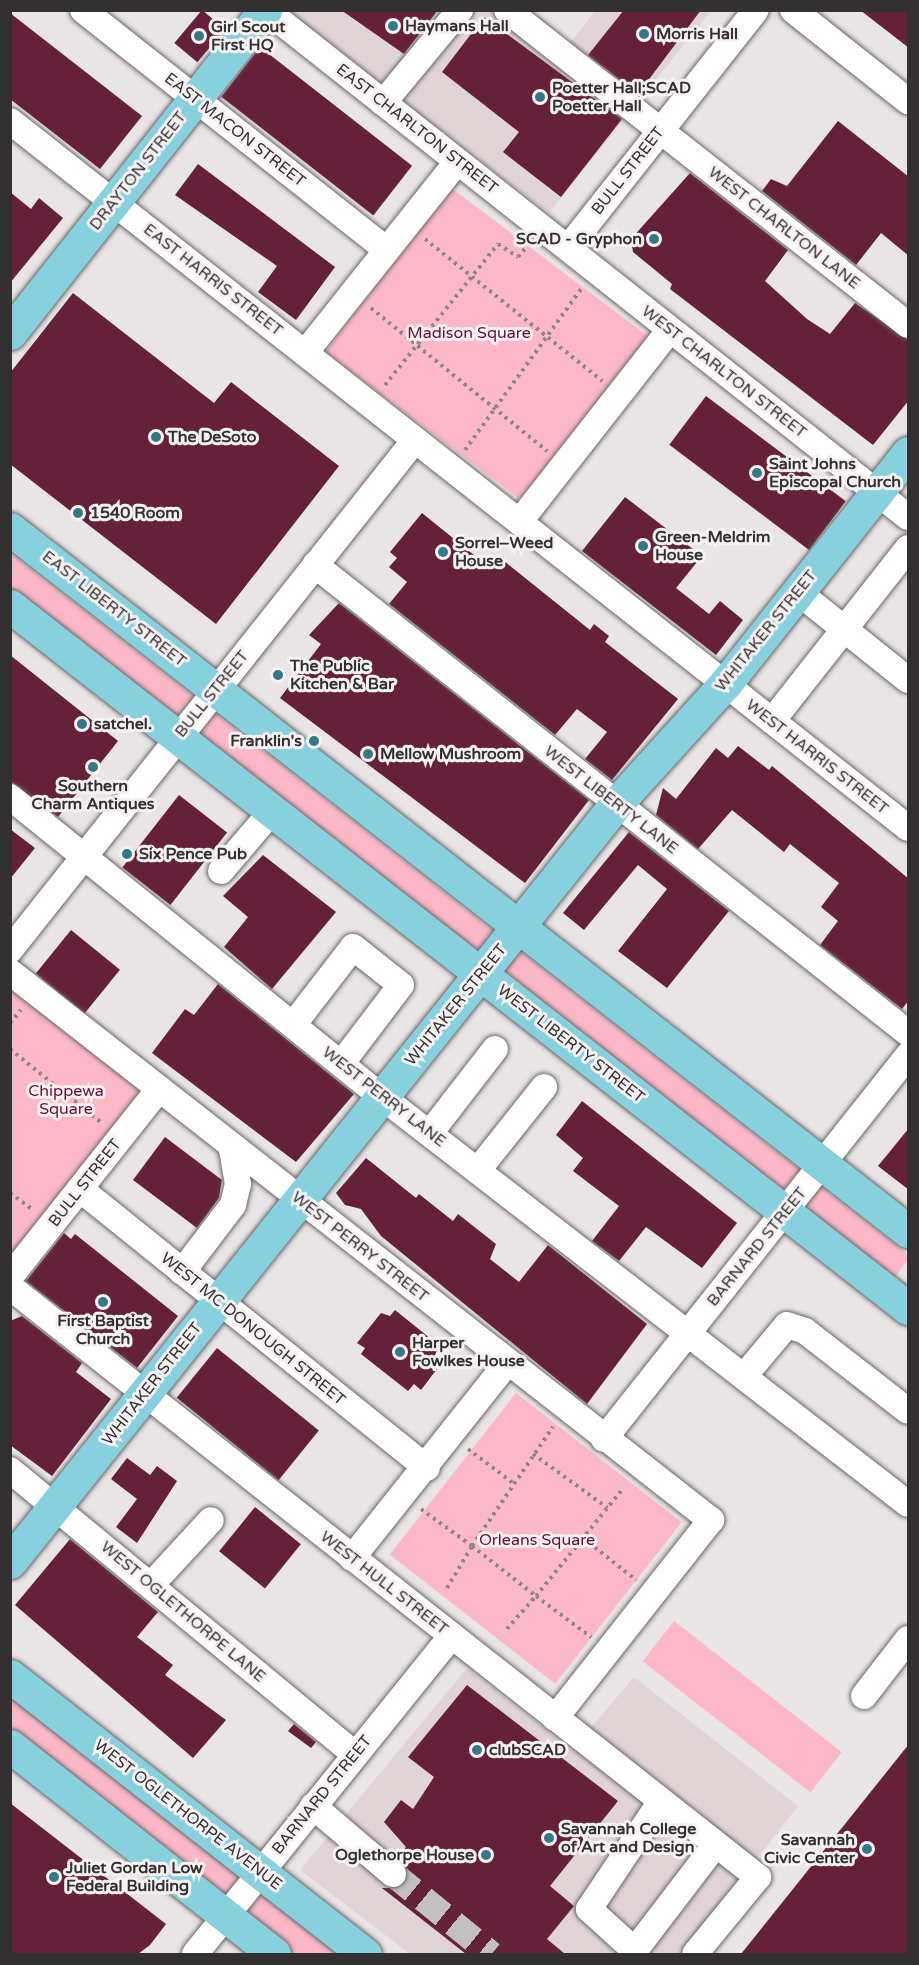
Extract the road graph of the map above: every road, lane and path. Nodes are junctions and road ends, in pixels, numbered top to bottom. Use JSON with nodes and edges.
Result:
{"nodes":[{"id":1,"x":83,"y":10,"type":"edge"},
{"id":2,"x":266,"y":10,"type":"edge"},
{"id":3,"x":460,"y":10,"type":"edge"},
{"id":4,"x":507,"y":10,"type":"edge"},
{"id":5,"x":756,"y":10,"type":"edge"},
{"id":6,"x":793,"y":10,"type":"edge"},
{"id":7,"x":195,"y":99,"type":"junction"},
{"id":8,"x":909,"y":101,"type":"edge"},
{"id":9,"x":383,"y":103,"type":"junction"},
{"id":10,"x":10,"y":121,"type":"edge"},
{"id":11,"x":659,"y":131,"type":"junction"},
{"id":12,"x":457,"y":162,"type":"junction"},
{"id":13,"x":114,"y":202,"type":"junction"},
{"id":14,"x":415,"y":232,"type":"dead end"},
{"id":15,"x":528,"y":244,"type":"dead end"},
{"id":16,"x":568,"y":248,"type":"junction"},
{"id":17,"x":387,"y":250,"type":"junction"},
{"id":18,"x":471,"y":276,"type":"junction"},
{"id":19,"x":582,"y":288,"type":"dead end"},
{"id":20,"x":368,"y":306,"type":"dead end"},
{"id":21,"x":909,"y":325,"type":"edge"},
{"id":22,"x":670,"y":330,"type":"junction"},
{"id":23,"x":11,"y":332,"type":"edge"},
{"id":24,"x":546,"y":337,"type":"junction"},
{"id":25,"x":416,"y":346,"type":"junction"},
{"id":26,"x":305,"y":353,"type":"junction"},
{"id":27,"x":609,"y":387,"type":"dead end"},
{"id":28,"x":377,"y":395,"type":"dead end"},
{"id":29,"x":494,"y":409,"type":"junction"},
{"id":30,"x":415,"y":440,"type":"junction"},
{"id":31,"x":909,"y":453,"type":"edge"},
{"id":32,"x":554,"y":457,"type":"dead end"},
{"id":33,"x":459,"y":458,"type":"dead end"},
{"id":34,"x":877,"y":492,"type":"junction"},
{"id":35,"x":909,"y":518,"type":"edge"},
{"id":36,"x":520,"y":521,"type":"junction"},
{"id":37,"x":10,"y":529,"type":"edge"},
{"id":38,"x":909,"y":548,"type":"edge"},
{"id":39,"x":315,"y":565,"type":"junction"},
{"id":40,"x":798,"y":592,"type":"junction"},
{"id":41,"x":10,"y":606,"type":"edge"},
{"id":42,"x":843,"y":628,"type":"junction"},
{"id":43,"x":909,"y":680,"type":"edge"},
{"id":44,"x":725,"y":684,"type":"junction"},
{"id":45,"x":217,"y":689,"type":"junction"},
{"id":46,"x":772,"y":721,"type":"junction"},
{"id":47,"x":177,"y":735,"type":"junction"},
{"id":48,"x":10,"y":797,"type":"edge"},
{"id":49,"x":616,"y":804,"type":"junction"},
{"id":50,"x":273,"y":810,"type":"junction"},
{"id":51,"x":909,"y":828,"type":"edge"},
{"id":52,"x":85,"y":856,"type":"junction"},
{"id":53,"x":221,"y":871,"type":"dead end"},
{"id":54,"x":519,"y":927,"type":"junction"},
{"id":55,"x":10,"y":950,"type":"edge"},
{"id":56,"x":10,"y":972,"type":"edge"},
{"id":57,"x":482,"y":973,"type":"junction"},
{"id":58,"x":293,"y":1025,"type":"junction"},
{"id":59,"x":909,"y":1033,"type":"edge"},
{"id":60,"x":10,"y":1049,"type":"edge"},
{"id":61,"x":495,"y":1049,"type":"dead end"},
{"id":62,"x":909,"y":1055,"type":"edge"},
{"id":63,"x":340,"y":1064,"type":"junction"},
{"id":64,"x":544,"y":1087,"type":"dead end"},
{"id":65,"x":159,"y":1089,"type":"junction"},
{"id":66,"x":382,"y":1097,"type":"junction"},
{"id":67,"x":430,"y":1133,"type":"junction"},
{"id":68,"x":120,"y":1138,"type":"junction"},
{"id":69,"x":231,"y":1146,"type":"junction"},
{"id":70,"x":823,"y":1163,"type":"junction"},
{"id":71,"x":478,"y":1170,"type":"junction"},
{"id":72,"x":80,"y":1189,"type":"junction"},
{"id":73,"x":10,"y":1192,"type":"edge"},
{"id":74,"x":299,"y":1200,"type":"junction"},
{"id":75,"x":786,"y":1212,"type":"junction"},
{"id":76,"x":43,"y":1218,"type":"dead end"},
{"id":77,"x":909,"y":1231,"type":"edge"},
{"id":78,"x":182,"y":1272,"type":"junction"},
{"id":79,"x":10,"y":1277,"type":"edge"},
{"id":80,"x":10,"y":1287,"type":"edge"},
{"id":81,"x":218,"y":1302,"type":"junction"},
{"id":82,"x":909,"y":1308,"type":"edge"},
{"id":83,"x":689,"y":1332,"type":"junction"},
{"id":84,"x":507,"y":1363,"type":"junction"},
{"id":85,"x":745,"y":1375,"type":"junction"},
{"id":86,"x":143,"y":1395,"type":"junction"},
{"id":87,"x":909,"y":1411,"type":"edge"},
{"id":88,"x":554,"y":1425,"type":"dead end"},
{"id":89,"x":604,"y":1439,"type":"junction"},
{"id":90,"x":467,"y":1449,"type":"dead end"},
{"id":91,"x":533,"y":1454,"type":"junction"},
{"id":92,"x":427,"y":1468,"type":"junction"},
{"id":93,"x":10,"y":1470,"type":"edge"},
{"id":94,"x":513,"y":1483,"type":"junction"},
{"id":95,"x":621,"y":1491,"type":"dead end"},
{"id":96,"x":909,"y":1504,"type":"edge"},
{"id":97,"x":57,"y":1506,"type":"junction"},
{"id":98,"x":608,"y":1508,"type":"junction"},
{"id":99,"x":422,"y":1509,"type":"dead end"},
{"id":100,"x":211,"y":1520,"type":"dead end"},
{"id":101,"x":583,"y":1538,"type":"junction"},
{"id":102,"x":472,"y":1546,"type":"junction"},
{"id":103,"x":352,"y":1558,"type":"junction"},
{"id":104,"x":10,"y":1562,"type":"edge"},
{"id":105,"x":637,"y":1580,"type":"dead end"},
{"id":106,"x":151,"y":1585,"type":"junction"},
{"id":107,"x":447,"y":1588,"type":"dead end"},
{"id":108,"x":536,"y":1596,"type":"junction"},
{"id":109,"x":507,"y":1629,"type":"dead end"},
{"id":110,"x":452,"y":1636,"type":"junction"},
{"id":111,"x":909,"y":1639,"type":"edge"},
{"id":112,"x":609,"y":1649,"type":"junction"},
{"id":113,"x":10,"y":1676,"type":"edge"},
{"id":114,"x":864,"y":1696,"type":"dead end"},
{"id":115,"x":555,"y":1718,"type":"junction"},
{"id":116,"x":10,"y":1746,"type":"edge"},
{"id":117,"x":354,"y":1754,"type":"junction"},
{"id":118,"x":661,"y":1801,"type":"junction"},
{"id":119,"x":313,"y":1806,"type":"junction"},
{"id":120,"x":716,"y":1844,"type":"junction"},
{"id":121,"x":260,"y":1872,"type":"junction"},
{"id":122,"x":393,"y":1874,"type":"tunnel mouth"},
{"id":123,"x":225,"y":1916,"type":"junction"},
{"id":124,"x":633,"y":1952,"type":"edge"},
{"id":125,"x":195,"y":1954,"type":"edge"},
{"id":126,"x":274,"y":1954,"type":"edge"},
{"id":127,"x":365,"y":1954,"type":"edge"},
{"id":128,"x":695,"y":1954,"type":"edge"}],
"edges":[{"from":1,"to":7,"type":"street","name":"EAST MACON STREET"},
{"from":2,"to":7,"type":"main road","name":"DRAYTON STREET"},
{"from":2,"to":9,"type":"street","name":"EAST CHARLTON STREET"},
{"from":3,"to":9,"type":"street"},
{"from":4,"to":11,"type":"street","name":"WEST CHARLTON LANE"},
{"from":5,"to":11,"type":"street","name":"BULL STREET"},
{"from":6,"to":8,"type":"street"},
{"from":7,"to":13,"type":"main road","name":"DRAYTON STREET"},
{"from":7,"to":17,"type":"street","name":"EAST MACON STREET"},
{"from":9,"to":12,"type":"street","name":"EAST CHARLTON STREET"},
{"from":10,"to":13,"type":"street","name":"EAST HARRIS STREET"},
{"from":11,"to":16,"type":"street","name":"BULL STREET"},
{"from":11,"to":21,"type":"street","name":"WEST CHARLTON LANE"},
{"from":12,"to":16,"type":"street","name":"EAST CHARLTON STREET"},
{"from":12,"to":17,"type":"street"},
{"from":13,"to":23,"type":"main road","name":"DRAYTON STREET"},
{"from":13,"to":26,"type":"street","name":"EAST HARRIS STREET"},
{"from":14,"to":18,"type":"path"},
{"from":15,"to":18,"type":"path"},
{"from":16,"to":22,"type":"street","name":"WEST CHARLTON STREET"},
{"from":17,"to":26,"type":"street"},
{"from":18,"to":24,"type":"path"},
{"from":18,"to":25,"type":"path"},
{"from":19,"to":24,"type":"path"},
{"from":20,"to":25,"type":"path"},
{"from":22,"to":34,"type":"street","name":"WEST CHARLTON STREET"},
{"from":22,"to":36,"type":"street"},
{"from":24,"to":27,"type":"path"},
{"from":24,"to":29,"type":"path"},
{"from":25,"to":28,"type":"path"},
{"from":25,"to":29,"type":"path"},
{"from":26,"to":30,"type":"street","name":"EAST HARRIS STREET"},
{"from":29,"to":32,"type":"path"},
{"from":29,"to":33,"type":"path"},
{"from":30,"to":36,"type":"street","name":"WEST HARRIS STREET"},
{"from":30,"to":39,"type":"street","name":"BULL STREET"},
{"from":31,"to":34,"type":"main road","name":"WHITAKER STREET"},
{"from":34,"to":35,"type":"street","name":"WEST CHARLTON STREET"},
{"from":34,"to":40,"type":"main road","name":"WHITAKER STREET"},
{"from":36,"to":44,"type":"street","name":"WEST HARRIS STREET"},
{"from":37,"to":45,"type":"main road","name":"EAST LIBERTY STREET"},
{"from":38,"to":42,"type":"street"},
{"from":39,"to":45,"type":"street","name":"BULL STREET"},
{"from":39,"to":49,"type":"street","name":"WEST LIBERTY LANE"},
{"from":40,"to":42,"type":"street"},
{"from":40,"to":44,"type":"main road","name":"WHITAKER STREET"},
{"from":41,"to":47,"type":"main road"},
{"from":42,"to":43,"type":"street"},
{"from":42,"to":46,"type":"street"},
{"from":44,"to":46,"type":"street","name":"WEST HARRIS STREET"},
{"from":44,"to":49,"type":"main road","name":"WHITAKER STREET"},
{"from":45,"to":47,"type":"street","name":"BULL STREET"},
{"from":45,"to":54,"type":"main road"},
{"from":46,"to":51,"type":"street","name":"WEST HARRIS STREET"},
{"from":47,"to":50,"type":"main road","name":"WEST LIBERTY STREET"},
{"from":47,"to":52,"type":"street","name":"BULL STREET"},
{"from":48,"to":52,"type":"street","name":"WEST PERRY LANE"},
{"from":49,"to":54,"type":"main road","name":"WHITAKER STREET"},
{"from":49,"to":59,"type":"street","name":"WEST LIBERTY LANE"},
{"from":50,"to":53,"type":"street"},
{"from":50,"to":57,"type":"main road","name":"WEST LIBERTY STREET"},
{"from":52,"to":55,"type":"street","name":"BULL STREET"},
{"from":52,"to":58,"type":"street","name":"WEST PERRY LANE"},
{"from":54,"to":57,"type":"main road","name":"WHITAKER STREET"},
{"from":54,"to":70,"type":"main road"},
{"from":56,"to":65,"type":"street","name":"WEST PERRY STREET"},
{"from":57,"to":66,"type":"main road","name":"WHITAKER STREET"},
{"from":57,"to":75,"type":"main road","name":"WEST LIBERTY STREET"},
{"from":58,"to":63,"type":"street","name":"WEST PERRY LANE"},
{"from":58,"to":63,"type":"street"},
{"from":60,"to":68,"type":"path"},
{"from":61,"to":67,"type":"street"},
{"from":62,"to":70,"type":"street","name":"BARNARD STREET"},
{"from":63,"to":66,"type":"street","name":"WEST PERRY LANE"},
{"from":64,"to":71,"type":"street"},
{"from":65,"to":68,"type":"street","name":"BULL STREET"},
{"from":65,"to":69,"type":"street","name":"WEST PERRY STREET"},
{"from":66,"to":67,"type":"street","name":"WEST PERRY LANE"},
{"from":66,"to":74,"type":"main road","name":"WHITAKER STREET"},
{"from":67,"to":71,"type":"street","name":"WEST PERRY LANE"},
{"from":68,"to":72,"type":"street","name":"BULL STREET"},
{"from":69,"to":74,"type":"street","name":"WEST PERRY STREET"},
{"from":69,"to":78,"type":"street"},
{"from":70,"to":75,"type":"street","name":"BARNARD STREET"},
{"from":70,"to":77,"type":"main road"},
{"from":71,"to":83,"type":"street","name":"WEST PERRY LANE"},
{"from":72,"to":78,"type":"street","name":"WEST MC DONOUGH STREET"},
{"from":72,"to":79,"type":"street","name":"BULL STREET"},
{"from":73,"to":76,"type":"path"},
{"from":74,"to":81,"type":"main road","name":"WHITAKER STREET"},
{"from":74,"to":84,"type":"street","name":"WEST PERRY STREET"},
{"from":75,"to":82,"type":"main road","name":"WEST LIBERTY STREET"},
{"from":75,"to":83,"type":"street","name":"BARNARD STREET"},
{"from":78,"to":81,"type":"street","name":"WEST MC DONOUGH STREET"},
{"from":80,"to":86,"type":"street","name":"WEST HULL STREET"},
{"from":81,"to":86,"type":"main road","name":"WHITAKER STREET"},
{"from":81,"to":92,"type":"street","name":"WEST MC DONOUGH STREET"},
{"from":83,"to":85,"type":"street","name":"WEST PERRY LANE"},
{"from":83,"to":89,"type":"street","name":"BARNARD STREET"},
{"from":84,"to":89,"type":"street","name":"WEST PERRY STREET"},
{"from":84,"to":92,"type":"street"},
{"from":85,"to":87,"type":"street"},
{"from":85,"to":96,"type":"street","name":"WEST PERRY LANE"},
{"from":86,"to":97,"type":"main road","name":"WHITAKER STREET"},
{"from":86,"to":103,"type":"street","name":"WEST HULL STREET"},
{"from":88,"to":91,"type":"path"},
{"from":89,"to":112,"type":"street","name":"WEST PERRY STREET"},
{"from":90,"to":94,"type":"path"},
{"from":91,"to":94,"type":"path"},
{"from":91,"to":98,"type":"path"},
{"from":92,"to":103,"type":"street"},
{"from":93,"to":97,"type":"street","name":"WEST OGLETHORPE LANE"},
{"from":94,"to":102,"type":"path"},
{"from":95,"to":98,"type":"path"},
{"from":97,"to":104,"type":"main road","name":"WHITAKER STREET"},
{"from":97,"to":106,"type":"street","name":"WEST OGLETHORPE LANE"},
{"from":98,"to":101,"type":"path"},
{"from":99,"to":102,"type":"path"},
{"from":100,"to":106,"type":"street"},
{"from":101,"to":105,"type":"path"},
{"from":101,"to":108,"type":"path"},
{"from":102,"to":107,"type":"path"},
{"from":102,"to":108,"type":"path"},
{"from":103,"to":110,"type":"street","name":"WEST HULL STREET"},
{"from":106,"to":117,"type":"street","name":"WEST OGLETHORPE LANE"},
{"from":108,"to":109,"type":"path"},
{"from":108,"to":112,"type":"path"},
{"from":110,"to":115,"type":"street","name":"WEST HULL STREET"},
{"from":110,"to":117,"type":"street","name":"BARNARD STREET"},
{"from":111,"to":114,"type":"street"},
{"from":112,"to":115,"type":"street"},
{"from":113,"to":121,"type":"main road","name":"WEST OGLETHORPE AVENUE"},
{"from":115,"to":118,"type":"street","name":"WEST HULL STREET"},
{"from":116,"to":123,"type":"main road"},
{"from":117,"to":119,"type":"street","name":"BARNARD STREET"},
{"from":118,"to":120,"type":"street","name":"WEST HULL STREET"},
{"from":118,"to":124,"type":"street"},
{"from":119,"to":121,"type":"street","name":"BARNARD STREET"},
{"from":119,"to":122,"type":"street"},
{"from":120,"to":124,"type":"street"},
{"from":120,"to":128,"type":"street","name":"WEST HULL STREET"},
{"from":121,"to":123,"type":"street","name":"BARNARD STREET"},
{"from":121,"to":127,"type":"main road","name":"WEST OGLETHORPE AVENUE"},
{"from":123,"to":125,"type":"street","name":"BARNARD STREET"},
{"from":123,"to":126,"type":"main road"}]}
